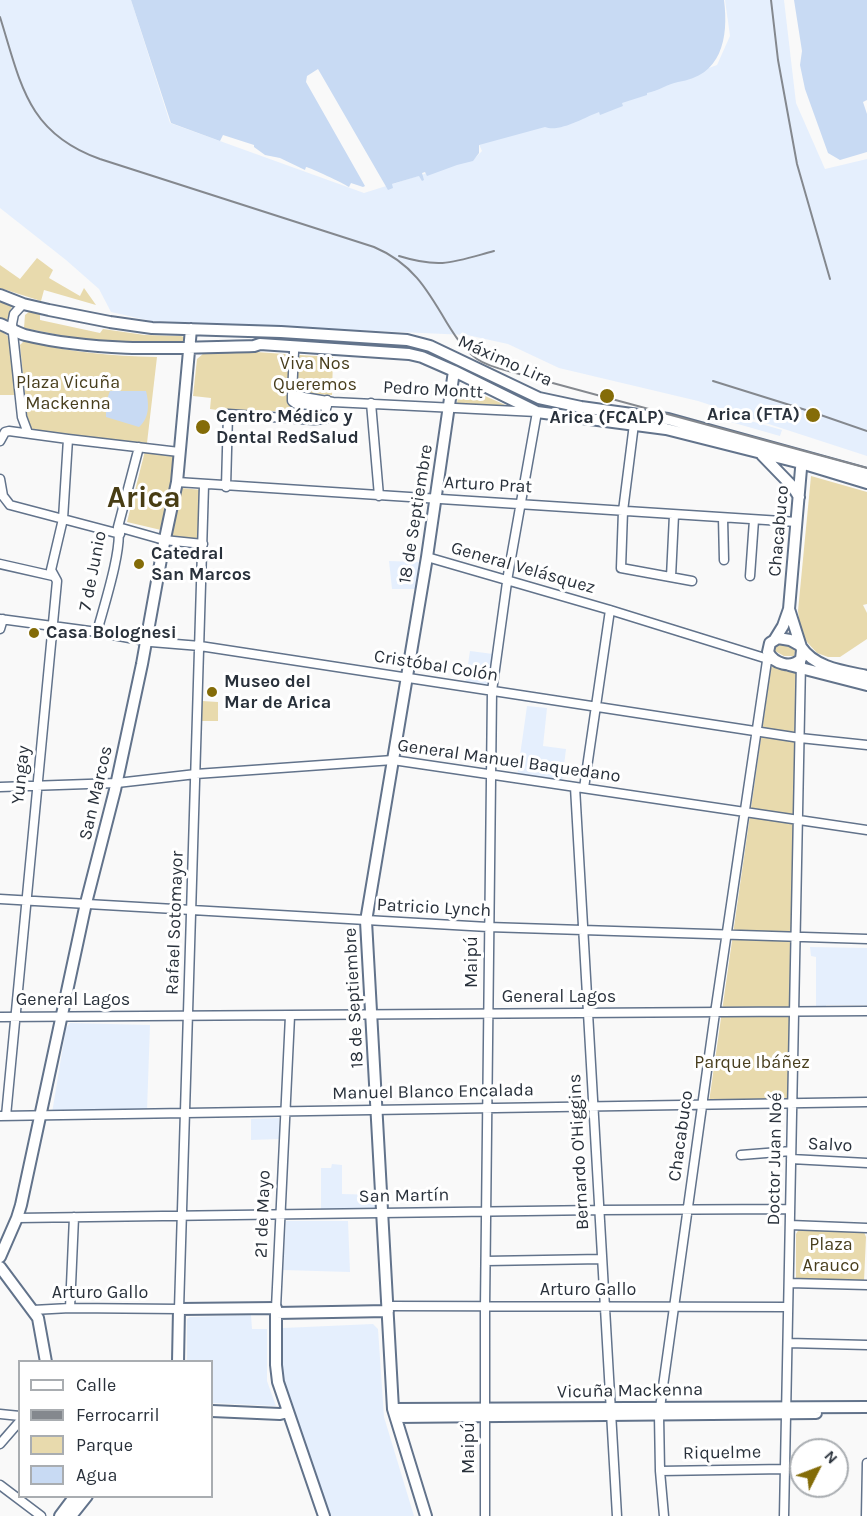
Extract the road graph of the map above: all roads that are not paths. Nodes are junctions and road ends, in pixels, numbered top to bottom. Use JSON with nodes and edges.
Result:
{"nodes":[{"id":1,"x":0,"y":295,"type":"edge"},
{"id":2,"x":23,"y":304,"type":"junction"},
{"id":3,"x":0,"y":324,"type":"edge"},
{"id":4,"x":12,"y":329,"type":"junction"},
{"id":5,"x":191,"y":329,"type":"junction"},
{"id":6,"x":254,"y":346,"type":"junction"},
{"id":7,"x":336,"y":348,"type":"junction"},
{"id":8,"x":190,"y":349,"type":"junction"},
{"id":9,"x":294,"y":352,"type":"junction"},
{"id":10,"x":454,"y":371,"type":"junction"},
{"id":11,"x":327,"y":403,"type":"junction"},
{"id":12,"x":371,"y":404,"type":"junction"},
{"id":13,"x":448,"y":407,"type":"junction"},
{"id":14,"x":537,"y":412,"type":"junction"},
{"id":15,"x":634,"y":424,"type":"junction"},
{"id":16,"x":28,"y":433,"type":"junction"},
{"id":17,"x":68,"y":440,"type":"junction"},
{"id":18,"x":0,"y":441,"type":"edge"},
{"id":19,"x":139,"y":447,"type":"junction"},
{"id":20,"x":179,"y":452,"type":"junction"},
{"id":21,"x":760,"y":453,"type":"junction"},
{"id":22,"x":801,"y":460,"type":"junction"},
{"id":23,"x":867,"y":474,"type":"edge"},
{"id":24,"x":0,"y":479,"type":"edge"},
{"id":25,"x":177,"y":482,"type":"junction"},
{"id":26,"x":867,"y":483,"type":"edge"},
{"id":27,"x":204,"y":485,"type":"junction"},
{"id":28,"x":226,"y":487,"type":"junction"},
{"id":29,"x":379,"y":496,"type":"junction"},
{"id":30,"x":799,"y":497,"type":"junction"},
{"id":31,"x":436,"y":499,"type":"junction"},
{"id":32,"x":520,"y":503,"type":"junction"},
{"id":33,"x":623,"y":511,"type":"junction"},
{"id":34,"x":674,"y":515,"type":"junction"},
{"id":35,"x":723,"y":518,"type":"junction"},
{"id":36,"x":63,"y":519,"type":"junction"},
{"id":37,"x":754,"y":520,"type":"junction"},
{"id":38,"x":797,"y":522,"type":"junction"},
{"id":39,"x":119,"y":531,"type":"junction"},
{"id":40,"x":164,"y":540,"type":"junction"},
{"id":41,"x":202,"y":544,"type":"junction"},
{"id":42,"x":427,"y":557,"type":"junction"},
{"id":43,"x":724,"y":560,"type":"dead end"},
{"id":44,"x":0,"y":564,"type":"edge"},
{"id":45,"x":53,"y":576,"type":"junction"},
{"id":46,"x":750,"y":576,"type":"dead end"},
{"id":47,"x":671,"y":577,"type":"junction"},
{"id":48,"x":508,"y":580,"type":"junction"},
{"id":49,"x":692,"y":581,"type":"dead end"},
{"id":50,"x":789,"y":609,"type":"junction"},
{"id":51,"x":610,"y":610,"type":"junction"},
{"id":52,"x":1,"y":619,"type":"edge"},
{"id":53,"x":52,"y":625,"type":"junction"},
{"id":54,"x":0,"y":629,"type":"edge"},
{"id":55,"x":97,"y":632,"type":"junction"},
{"id":56,"x":775,"y":639,"type":"junction"},
{"id":57,"x":146,"y":641,"type":"junction"},
{"id":58,"x":200,"y":646,"type":"junction"},
{"id":59,"x":800,"y":646,"type":"junction"},
{"id":60,"x":768,"y":656,"type":"junction"},
{"id":61,"x":801,"y":664,"type":"junction"},
{"id":62,"x":867,"y":676,"type":"edge"},
{"id":63,"x":407,"y":678,"type":"junction"},
{"id":64,"x":867,"y":685,"type":"edge"},
{"id":65,"x":492,"y":691,"type":"junction"},
{"id":66,"x":596,"y":707,"type":"junction"},
{"id":67,"x":757,"y":732,"type":"junction"},
{"id":68,"x":800,"y":738,"type":"junction"},
{"id":69,"x":867,"y":745,"type":"edge"},
{"id":70,"x":393,"y":760,"type":"junction"},
{"id":71,"x":196,"y":774,"type":"junction"},
{"id":72,"x":491,"y":774,"type":"junction"},
{"id":73,"x":117,"y":783,"type":"junction"},
{"id":74,"x":37,"y":785,"type":"junction"},
{"id":75,"x":0,"y":787,"type":"edge"},
{"id":76,"x":579,"y":788,"type":"junction"},
{"id":77,"x":745,"y":811,"type":"junction"},
{"id":78,"x":798,"y":819,"type":"junction"},
{"id":79,"x":867,"y":830,"type":"edge"},
{"id":80,"x":0,"y":899,"type":"edge"},
{"id":81,"x":26,"y":900,"type":"junction"},
{"id":82,"x":86,"y":903,"type":"junction"},
{"id":83,"x":192,"y":910,"type":"junction"},
{"id":84,"x":366,"y":921,"type":"junction"},
{"id":85,"x":489,"y":927,"type":"junction"},
{"id":86,"x":583,"y":930,"type":"junction"},
{"id":87,"x":726,"y":935,"type":"junction"},
{"id":88,"x":796,"y":937,"type":"junction"},
{"id":89,"x":867,"y":939,"type":"edge"},
{"id":90,"x":867,"y":1011,"type":"edge"},
{"id":91,"x":715,"y":1012,"type":"junction"},
{"id":92,"x":794,"y":1012,"type":"junction"},
{"id":93,"x":488,"y":1014,"type":"junction"},
{"id":94,"x":588,"y":1014,"type":"junction"},
{"id":95,"x":371,"y":1015,"type":"junction"},
{"id":96,"x":15,"y":1016,"type":"junction"},
{"id":97,"x":290,"y":1016,"type":"junction"},
{"id":98,"x":0,"y":1017,"type":"edge"},
{"id":99,"x":62,"y":1017,"type":"junction"},
{"id":100,"x":188,"y":1017,"type":"junction"},
{"id":101,"x":867,"y":1102,"type":"edge"},
{"id":102,"x":792,"y":1104,"type":"junction"},
{"id":103,"x":702,"y":1105,"type":"junction"},
{"id":104,"x":593,"y":1106,"type":"junction"},
{"id":105,"x":487,"y":1108,"type":"junction"},
{"id":106,"x":377,"y":1110,"type":"junction"},
{"id":107,"x":284,"y":1111,"type":"junction"},
{"id":108,"x":185,"y":1114,"type":"junction"},
{"id":109,"x":3,"y":1116,"type":"edge"},
{"id":110,"x":41,"y":1116,"type":"junction"},
{"id":111,"x":741,"y":1155,"type":"dead end"},
{"id":112,"x":791,"y":1155,"type":"junction"},
{"id":113,"x":867,"y":1163,"type":"edge"},
{"id":114,"x":688,"y":1209,"type":"junction"},
{"id":115,"x":790,"y":1209,"type":"junction"},
{"id":116,"x":599,"y":1210,"type":"junction"},
{"id":117,"x":487,"y":1211,"type":"junction"},
{"id":118,"x":383,"y":1213,"type":"junction"},
{"id":119,"x":279,"y":1214,"type":"junction"},
{"id":120,"x":182,"y":1216,"type":"junction"},
{"id":121,"x":74,"y":1217,"type":"junction"},
{"id":122,"x":17,"y":1218,"type":"junction"},
{"id":123,"x":790,"y":1225,"type":"junction"},
{"id":124,"x":867,"y":1228,"type":"edge"},
{"id":125,"x":0,"y":1257,"type":"edge"},
{"id":126,"x":602,"y":1259,"type":"junction"},
{"id":127,"x":486,"y":1261,"type":"junction"},
{"id":128,"x":0,"y":1267,"type":"edge"},
{"id":129,"x":789,"y":1283,"type":"junction"},
{"id":130,"x":867,"y":1285,"type":"edge"},
{"id":131,"x":788,"y":1306,"type":"junction"},
{"id":132,"x":485,"y":1307,"type":"junction"},
{"id":133,"x":605,"y":1307,"type":"junction"},
{"id":134,"x":674,"y":1307,"type":"junction"},
{"id":135,"x":70,"y":1308,"type":"junction"},
{"id":136,"x":179,"y":1309,"type":"junction"},
{"id":137,"x":388,"y":1309,"type":"junction"},
{"id":138,"x":33,"y":1310,"type":"junction"},
{"id":139,"x":276,"y":1310,"type":"junction"},
{"id":140,"x":788,"y":1344,"type":"junction"},
{"id":141,"x":867,"y":1345,"type":"edge"},
{"id":142,"x":46,"y":1360,"type":"edge"},
{"id":143,"x":178,"y":1360,"type":"edge"},
{"id":144,"x":867,"y":1407,"type":"edge"},
{"id":145,"x":786,"y":1410,"type":"junction"},
{"id":146,"x":213,"y":1411,"type":"edge"},
{"id":147,"x":660,"y":1411,"type":"junction"},
{"id":148,"x":288,"y":1412,"type":"junction"},
{"id":149,"x":611,"y":1412,"type":"junction"},
{"id":150,"x":395,"y":1413,"type":"junction"},
{"id":151,"x":867,"y":1413,"type":"edge"},
{"id":152,"x":0,"y":1414,"type":"edge"},
{"id":153,"x":486,"y":1414,"type":"junction"},
{"id":154,"x":18,"y":1416,"type":"edge"},
{"id":155,"x":16,"y":1431,"type":"edge"},
{"id":156,"x":0,"y":1444,"type":"edge"},
{"id":157,"x":867,"y":1462,"type":"edge"},
{"id":158,"x":785,"y":1469,"type":"junction"},
{"id":159,"x":660,"y":1471,"type":"junction"},
{"id":160,"x":0,"y":1485,"type":"edge"},
{"id":161,"x":74,"y":1498,"type":"edge"},
{"id":162,"x":86,"y":1498,"type":"edge"},
{"id":163,"x":41,"y":1516,"type":"edge"},
{"id":164,"x":60,"y":1516,"type":"edge"},
{"id":165,"x":71,"y":1516,"type":"edge"},
{"id":166,"x":324,"y":1516,"type":"edge"},
{"id":167,"x":426,"y":1516,"type":"edge"},
{"id":168,"x":485,"y":1516,"type":"edge"},
{"id":169,"x":617,"y":1516,"type":"edge"},
{"id":170,"x":664,"y":1516,"type":"edge"},
{"id":171,"x":784,"y":1516,"type":"edge"},
{"id":172,"x":866,"y":1516,"type":"edge"}],
"edges":[{"from":1,"to":2,"type":"main road"},
{"from":2,"to":4,"type":"street"},
{"from":2,"to":5,"type":"main road"},
{"from":3,"to":4,"type":"main road"},
{"from":4,"to":8,"type":"main road"},
{"from":4,"to":16,"type":"street"},
{"from":5,"to":8,"type":"main road","name":"San Marcos"},
{"from":5,"to":22,"type":"main road","name":"Máximo Lira"},
{"from":6,"to":7,"type":"main road","name":"Máximo Lira"},
{"from":6,"to":8,"type":"main road","name":"Máximo Lira"},
{"from":6,"to":9,"type":"main road","name":"Máximo Lira"},
{"from":7,"to":9,"type":"main road","name":"Máximo Lira"},
{"from":7,"to":10,"type":"main road","name":"Máximo Lira"},
{"from":8,"to":20,"type":"main road","name":"San Marcos"},
{"from":9,"to":11,"type":"street","name":"Pedro Montt"},
{"from":10,"to":13,"type":"main road","name":"18 de Septiembre"},
{"from":10,"to":14,"type":"main road","name":"Máximo Lira"},
{"from":11,"to":12,"type":"street","name":"Pedro Montt"},
{"from":11,"to":28,"type":"street"},
{"from":12,"to":13,"type":"street","name":"Pedro Montt"},
{"from":12,"to":29,"type":"street"},
{"from":13,"to":14,"type":"street","name":"Pedro Montt"},
{"from":13,"to":31,"type":"main road","name":"18 de Septiembre"},
{"from":14,"to":15,"type":"main road","name":"Máximo Lira"},
{"from":14,"to":32,"type":"street","name":"Maipú"},
{"from":15,"to":21,"type":"main road","name":"Máximo Lira"},
{"from":15,"to":33,"type":"street"},
{"from":16,"to":17,"type":"street"},
{"from":16,"to":18,"type":"street"},
{"from":17,"to":19,"type":"street"},
{"from":17,"to":36,"type":"street","name":"Yungay"},
{"from":19,"to":20,"type":"street"},
{"from":19,"to":39,"type":"street","name":"7 de Junio"},
{"from":20,"to":25,"type":"main road","name":"San Marcos"},
{"from":21,"to":22,"type":"main road","name":"Máximo Lira"},
{"from":21,"to":30,"type":"main road"},
{"from":22,"to":23,"type":"main road"},
{"from":22,"to":26,"type":"main road"},
{"from":22,"to":30,"type":"main road","name":"Chacabuco"},
{"from":24,"to":36,"type":"street"},
{"from":25,"to":27,"type":"street","name":"Arturo Prat"},
{"from":25,"to":40,"type":"main road","name":"San Marcos"},
{"from":27,"to":28,"type":"street","name":"Arturo Prat"},
{"from":27,"to":41,"type":"street","name":"Rafael Sotomayor"},
{"from":28,"to":29,"type":"street","name":"Arturo Prat"},
{"from":29,"to":31,"type":"street","name":"Arturo Prat"},
{"from":30,"to":38,"type":"main road","name":"Chacabuco"},
{"from":31,"to":32,"type":"street","name":"Arturo Prat"},
{"from":31,"to":42,"type":"main road","name":"18 de Septiembre"},
{"from":32,"to":33,"type":"street","name":"Arturo Prat"},
{"from":32,"to":48,"type":"street","name":"Maipú"},
{"from":33,"to":34,"type":"street","name":"Arturo Prat"},
{"from":33,"to":47,"type":"street"},
{"from":34,"to":35,"type":"street","name":"Arturo Prat"},
{"from":34,"to":47,"type":"street"},
{"from":35,"to":37,"type":"street","name":"Arturo Prat"},
{"from":35,"to":43,"type":"street"},
{"from":36,"to":39,"type":"street"},
{"from":36,"to":45,"type":"street","name":"Yungay"},
{"from":37,"to":38,"type":"street","name":"Arturo Prat"},
{"from":37,"to":46,"type":"street"},
{"from":38,"to":50,"type":"main road","name":"Chacabuco"},
{"from":39,"to":40,"type":"street"},
{"from":39,"to":55,"type":"street","name":"7 de Junio"},
{"from":40,"to":41,"type":"street"},
{"from":40,"to":57,"type":"main road","name":"San Marcos"},
{"from":41,"to":58,"type":"street","name":"Rafael Sotomayor"},
{"from":42,"to":48,"type":"street","name":"General Velásquez"},
{"from":42,"to":63,"type":"main road","name":"18 de Septiembre"},
{"from":44,"to":45,"type":"street"},
{"from":45,"to":53,"type":"street","name":"Yungay"},
{"from":47,"to":49,"type":"street"},
{"from":48,"to":51,"type":"street","name":"General Velásquez"},
{"from":48,"to":65,"type":"street","name":"Maipú"},
{"from":50,"to":56,"type":"main road","name":"Chacabuco"},
{"from":50,"to":59,"type":"main road","name":"Chacabuco"},
{"from":51,"to":60,"type":"street","name":"General Velásquez"},
{"from":51,"to":66,"type":"street","name":"Bernardo O'Higgins"},
{"from":52,"to":53,"type":"street","name":"Cristóbal Colón"},
{"from":52,"to":54,"type":"street"},
{"from":53,"to":55,"type":"street","name":"Cristóbal Colón"},
{"from":53,"to":74,"type":"street","name":"Yungay"},
{"from":55,"to":57,"type":"street","name":"Cristóbal Colón"},
{"from":56,"to":59,"type":"main road"},
{"from":56,"to":60,"type":"main road"},
{"from":57,"to":58,"type":"street","name":"Cristóbal Colón"},
{"from":57,"to":73,"type":"main road","name":"San Marcos"},
{"from":58,"to":63,"type":"street","name":"Cristóbal Colón"},
{"from":58,"to":71,"type":"street","name":"Rafael Sotomayor"},
{"from":59,"to":61,"type":"main road"},
{"from":59,"to":62,"type":"main road"},
{"from":60,"to":61,"type":"main road"},
{"from":60,"to":67,"type":"street","name":"Chacabuco"},
{"from":61,"to":64,"type":"main road"},
{"from":61,"to":68,"type":"street","name":"Doctor Juan Noé"},
{"from":63,"to":65,"type":"street","name":"Cristóbal Colón"},
{"from":63,"to":70,"type":"main road","name":"18 de Septiembre"},
{"from":65,"to":66,"type":"street","name":"Cristóbal Colón"},
{"from":65,"to":72,"type":"street","name":"Maipú"},
{"from":66,"to":67,"type":"street","name":"Cristóbal Colón"},
{"from":66,"to":76,"type":"street","name":"Bernardo O'Higgins"},
{"from":67,"to":68,"type":"street","name":"Cristóbal Colón"},
{"from":67,"to":77,"type":"street","name":"Chacabuco"},
{"from":68,"to":69,"type":"street","name":"Cristóbal Colón"},
{"from":68,"to":78,"type":"street","name":"Doctor Juan Noé"},
{"from":70,"to":71,"type":"street","name":"General Manuel Baquedano"},
{"from":70,"to":72,"type":"street","name":"General Manuel Baquedano"},
{"from":70,"to":84,"type":"main road","name":"18 de Septiembre"},
{"from":71,"to":73,"type":"street","name":"General Manuel Baquedano"},
{"from":71,"to":83,"type":"street","name":"Rafael Sotomayor"},
{"from":72,"to":76,"type":"street","name":"General Manuel Baquedano"},
{"from":72,"to":85,"type":"street","name":"Maipú"},
{"from":73,"to":74,"type":"street","name":"General Manuel Baquedano"},
{"from":73,"to":82,"type":"main road","name":"San Marcos"},
{"from":74,"to":75,"type":"street","name":"General Manuel Baquedano"},
{"from":74,"to":81,"type":"street","name":"Yungay"},
{"from":76,"to":77,"type":"street","name":"General Manuel Baquedano"},
{"from":76,"to":86,"type":"street","name":"Bernardo O'Higgins"},
{"from":77,"to":78,"type":"street","name":"General Manuel Baquedano"},
{"from":77,"to":87,"type":"street","name":"Chacabuco"},
{"from":78,"to":79,"type":"street","name":"General Manuel Baquedano"},
{"from":78,"to":88,"type":"street","name":"Doctor Juan Noé"},
{"from":80,"to":81,"type":"street","name":"Patricio Lynch"},
{"from":81,"to":82,"type":"street","name":"Patricio Lynch"},
{"from":81,"to":96,"type":"street","name":"Yungay"},
{"from":82,"to":83,"type":"street","name":"Patricio Lynch"},
{"from":82,"to":99,"type":"main road","name":"San Marcos"},
{"from":83,"to":84,"type":"street","name":"Patricio Lynch"},
{"from":83,"to":100,"type":"street","name":"Rafael Sotomayor"},
{"from":84,"to":85,"type":"street","name":"Patricio Lynch"},
{"from":84,"to":95,"type":"main road","name":"18 de Septiembre"},
{"from":85,"to":86,"type":"street","name":"Patricio Lynch"},
{"from":85,"to":93,"type":"street","name":"Maipú"},
{"from":86,"to":87,"type":"street","name":"Patricio Lynch"},
{"from":86,"to":94,"type":"street","name":"Bernardo O'Higgins"},
{"from":87,"to":88,"type":"street","name":"Patricio Lynch"},
{"from":87,"to":91,"type":"street","name":"Chacabuco"},
{"from":88,"to":89,"type":"street","name":"Patricio Lynch"},
{"from":88,"to":92,"type":"street","name":"Doctor Juan Noé"},
{"from":90,"to":92,"type":"street","name":"General Lagos"},
{"from":91,"to":92,"type":"street","name":"General Lagos"},
{"from":91,"to":94,"type":"street","name":"General Lagos"},
{"from":91,"to":103,"type":"street","name":"Chacabuco"},
{"from":92,"to":102,"type":"street","name":"Doctor Juan Noé"},
{"from":93,"to":94,"type":"street","name":"General Lagos"},
{"from":93,"to":95,"type":"street","name":"General Lagos"},
{"from":93,"to":105,"type":"street","name":"Maipú"},
{"from":94,"to":104,"type":"street","name":"Bernardo O'Higgins"},
{"from":95,"to":97,"type":"street","name":"General Lagos"},
{"from":95,"to":106,"type":"main road","name":"18 de Septiembre"},
{"from":96,"to":98,"type":"street","name":"General Lagos"},
{"from":96,"to":99,"type":"street","name":"General Lagos"},
{"from":96,"to":109,"type":"street","name":"Yungay"},
{"from":97,"to":100,"type":"street","name":"General Lagos"},
{"from":97,"to":107,"type":"street","name":"21 de Mayo"},
{"from":99,"to":100,"type":"street","name":"General Lagos"},
{"from":99,"to":110,"type":"main road","name":"San Marcos"},
{"from":100,"to":108,"type":"street","name":"Rafael Sotomayor"},
{"from":101,"to":102,"type":"street","name":"Manuel Blanco Encalada"},
{"from":102,"to":103,"type":"street","name":"Manuel Blanco Encalada"},
{"from":102,"to":112,"type":"street","name":"Doctor Juan Noé"},
{"from":103,"to":104,"type":"street","name":"Manuel Blanco Encalada"},
{"from":103,"to":114,"type":"street","name":"Chacabuco"},
{"from":104,"to":105,"type":"street","name":"Manuel Blanco Encalada"},
{"from":104,"to":116,"type":"street","name":"Bernardo O'Higgins"},
{"from":105,"to":106,"type":"street","name":"Manuel Blanco Encalada"},
{"from":105,"to":117,"type":"street","name":"Maipú"},
{"from":106,"to":107,"type":"street","name":"Manuel Blanco Encalada"},
{"from":106,"to":118,"type":"main road","name":"18 de Septiembre"},
{"from":107,"to":108,"type":"street","name":"Manuel Blanco Encalada"},
{"from":107,"to":119,"type":"street","name":"21 de Mayo"},
{"from":108,"to":110,"type":"street","name":"Manuel Blanco Encalada"},
{"from":108,"to":120,"type":"street","name":"Rafael Sotomayor"},
{"from":109,"to":110,"type":"street","name":"Manuel Blanco Encalada"},
{"from":110,"to":122,"type":"main road","name":"San Marcos"},
{"from":111,"to":112,"type":"street","name":"Salvo"},
{"from":112,"to":113,"type":"street","name":"Salvo"},
{"from":112,"to":115,"type":"street","name":"Doctor Juan Noé"},
{"from":114,"to":115,"type":"street","name":"San Martín"},
{"from":114,"to":116,"type":"street","name":"San Martín"},
{"from":114,"to":134,"type":"street","name":"Chacabuco"},
{"from":115,"to":123,"type":"street","name":"Doctor Juan Noé"},
{"from":116,"to":117,"type":"street","name":"San Martín"},
{"from":116,"to":126,"type":"street","name":"Bernardo O'Higgins"},
{"from":117,"to":118,"type":"street","name":"San Martín"},
{"from":117,"to":127,"type":"street","name":"Maipú"},
{"from":118,"to":119,"type":"street","name":"San Martín"},
{"from":118,"to":137,"type":"main road","name":"18 de Septiembre"},
{"from":119,"to":120,"type":"street","name":"San Martín"},
{"from":119,"to":139,"type":"street","name":"21 de Mayo"},
{"from":120,"to":121,"type":"street","name":"San Martín"},
{"from":120,"to":136,"type":"street","name":"Rafael Sotomayor"},
{"from":121,"to":122,"type":"street","name":"San Martín"},
{"from":121,"to":135,"type":"street"},
{"from":122,"to":125,"type":"main road","name":"San Marcos"},
{"from":123,"to":124,"type":"street"},
{"from":123,"to":129,"type":"street","name":"Doctor Juan Noé"},
{"from":126,"to":127,"type":"street"},
{"from":126,"to":133,"type":"street","name":"Bernardo O'Higgins"},
{"from":127,"to":132,"type":"street","name":"Maipú"},
{"from":128,"to":138,"type":"main road"},
{"from":129,"to":130,"type":"street"},
{"from":129,"to":131,"type":"street","name":"Doctor Juan Noé"},
{"from":131,"to":134,"type":"street","name":"Arturo Gallo"},
{"from":131,"to":140,"type":"street","name":"Doctor Juan Noé"},
{"from":132,"to":133,"type":"street","name":"Arturo Gallo"},
{"from":132,"to":137,"type":"street","name":"Arturo Gallo"},
{"from":132,"to":153,"type":"street","name":"Maipú"},
{"from":133,"to":134,"type":"street","name":"Arturo Gallo"},
{"from":133,"to":149,"type":"street","name":"Bernardo O'Higgins"},
{"from":134,"to":147,"type":"street","name":"Chacabuco"},
{"from":135,"to":136,"type":"street","name":"Arturo Gallo"},
{"from":135,"to":138,"type":"street","name":"Arturo Gallo"},
{"from":136,"to":139,"type":"main road","name":"Arturo Gallo"},
{"from":136,"to":143,"type":"main road","name":"Rafael Sotomayor"},
{"from":137,"to":139,"type":"main road","name":"Arturo Gallo"},
{"from":137,"to":150,"type":"main road","name":"18 de Septiembre"},
{"from":138,"to":142,"type":"main road"},
{"from":139,"to":148,"type":"main road","name":"21 de Mayo"},
{"from":140,"to":141,"type":"street"},
{"from":140,"to":145,"type":"street","name":"Doctor Juan Noé"},
{"from":144,"to":145,"type":"main road","name":"Vicuña Mackenna"},
{"from":145,"to":147,"type":"main road","name":"Vicuña Mackenna"},
{"from":145,"to":151,"type":"main road","name":"Vicuña Mackenna"},
{"from":145,"to":158,"type":"street","name":"Doctor Juan Noé"},
{"from":146,"to":148,"type":"main road"},
{"from":147,"to":149,"type":"main road","name":"Vicuña Mackenna"},
{"from":147,"to":159,"type":"street","name":"Chacabuco"},
{"from":148,"to":166,"type":"main road","name":"21 de Mayo"},
{"from":149,"to":153,"type":"main road","name":"Vicuña Mackenna"},
{"from":149,"to":169,"type":"street","name":"Bernardo O'Higgins"},
{"from":150,"to":153,"type":"main road","name":"Vicuña Mackenna"},
{"from":150,"to":167,"type":"main road","name":"18 de Septiembre"},
{"from":152,"to":154,"type":"street"},
{"from":153,"to":168,"type":"street","name":"Maipú"},
{"from":155,"to":156,"type":"street"},
{"from":157,"to":172,"type":"street"},
{"from":158,"to":159,"type":"street","name":"Riquelme"},
{"from":158,"to":171,"type":"street","name":"Doctor Juan Noé"},
{"from":159,"to":170,"type":"street","name":"Chacabuco"},
{"from":160,"to":163,"type":"street"},
{"from":161,"to":164,"type":"main road"},
{"from":162,"to":165,"type":"main road"}]}
